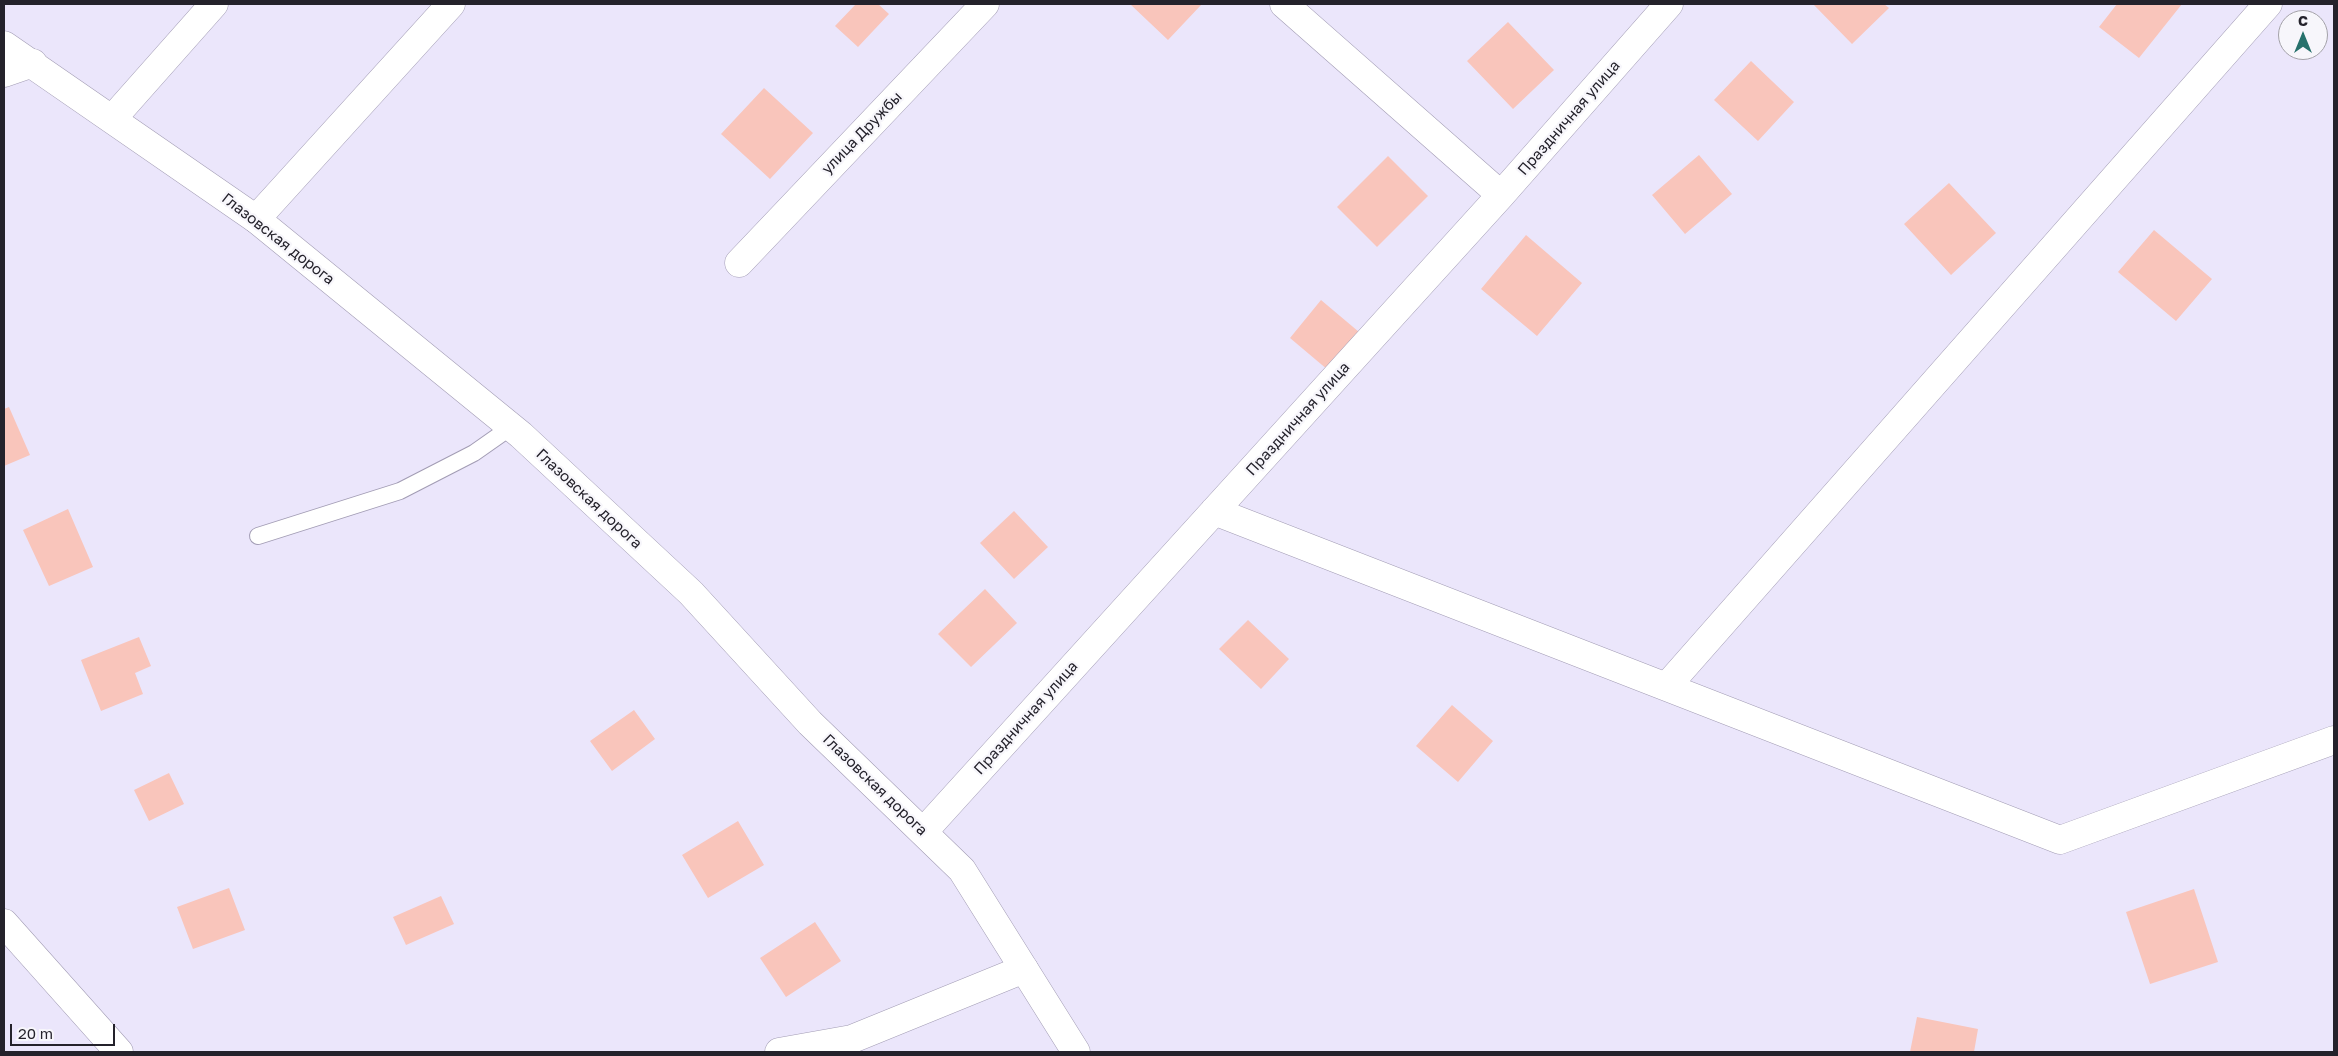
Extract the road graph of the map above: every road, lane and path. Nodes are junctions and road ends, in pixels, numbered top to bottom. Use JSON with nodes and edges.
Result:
{"nodes":[{"id":1,"x":214,"y":4,"type":"edge"},
{"id":2,"x":451,"y":4,"type":"edge"},
{"id":3,"x":985,"y":4,"type":"edge"},
{"id":4,"x":1284,"y":4,"type":"edge"},
{"id":5,"x":1669,"y":4,"type":"edge"},
{"id":6,"x":2268,"y":4,"type":"edge"},
{"id":7,"x":4,"y":45,"type":"edge"},
{"id":8,"x":33,"y":63,"type":"junction"},
{"id":9,"x":4,"y":73,"type":"edge"},
{"id":10,"x":112,"y":118,"type":"junction"},
{"id":11,"x":1501,"y":195,"type":"junction"},
{"id":12,"x":256,"y":219,"type":"junction"},
{"id":13,"x":739,"y":263,"type":"dead end"},
{"id":14,"x":511,"y":427,"type":"junction"},
{"id":15,"x":1214,"y":511,"type":"junction"},
{"id":16,"x":258,"y":536,"type":"dead end"},
{"id":17,"x":1667,"y":686,"type":"junction"},
{"id":18,"x":2334,"y":740,"type":"edge"},
{"id":19,"x":924,"y":831,"type":"junction"},
{"id":20,"x":4,"y":922,"type":"edge"},
{"id":21,"x":1024,"y":969,"type":"junction"},
{"id":22,"x":119,"y":1052,"type":"edge"},
{"id":23,"x":779,"y":1052,"type":"edge"},
{"id":24,"x":1076,"y":1052,"type":"edge"}],
"edges":[{"from":1,"to":10,"type":"street"},
{"from":2,"to":12,"type":"street"},
{"from":3,"to":13,"type":"street","name":"улица Дружбы"},
{"from":4,"to":11,"type":"street"},
{"from":5,"to":11,"type":"street","name":"Праздничная улица"},
{"from":6,"to":17,"type":"street"},
{"from":7,"to":8,"type":"street","name":"Глазовская дорога"},
{"from":8,"to":9,"type":"street"},
{"from":8,"to":10,"type":"street","name":"Глазовская дорога"},
{"from":10,"to":12,"type":"street","name":"Глазовская дорога"},
{"from":11,"to":15,"type":"street","name":"Праздничная улица"},
{"from":12,"to":14,"type":"street","name":"Глазовская дорога"},
{"from":14,"to":16,"type":"lane"},
{"from":14,"to":19,"type":"street","name":"Глазовская дорога"},
{"from":15,"to":17,"type":"street"},
{"from":15,"to":19,"type":"street","name":"Праздничная улица"},
{"from":17,"to":18,"type":"street"},
{"from":19,"to":21,"type":"street","name":"Глазовская дорога"},
{"from":20,"to":22,"type":"street"},
{"from":21,"to":23,"type":"street"},
{"from":21,"to":24,"type":"street","name":"Глазовская дорога"}]}
